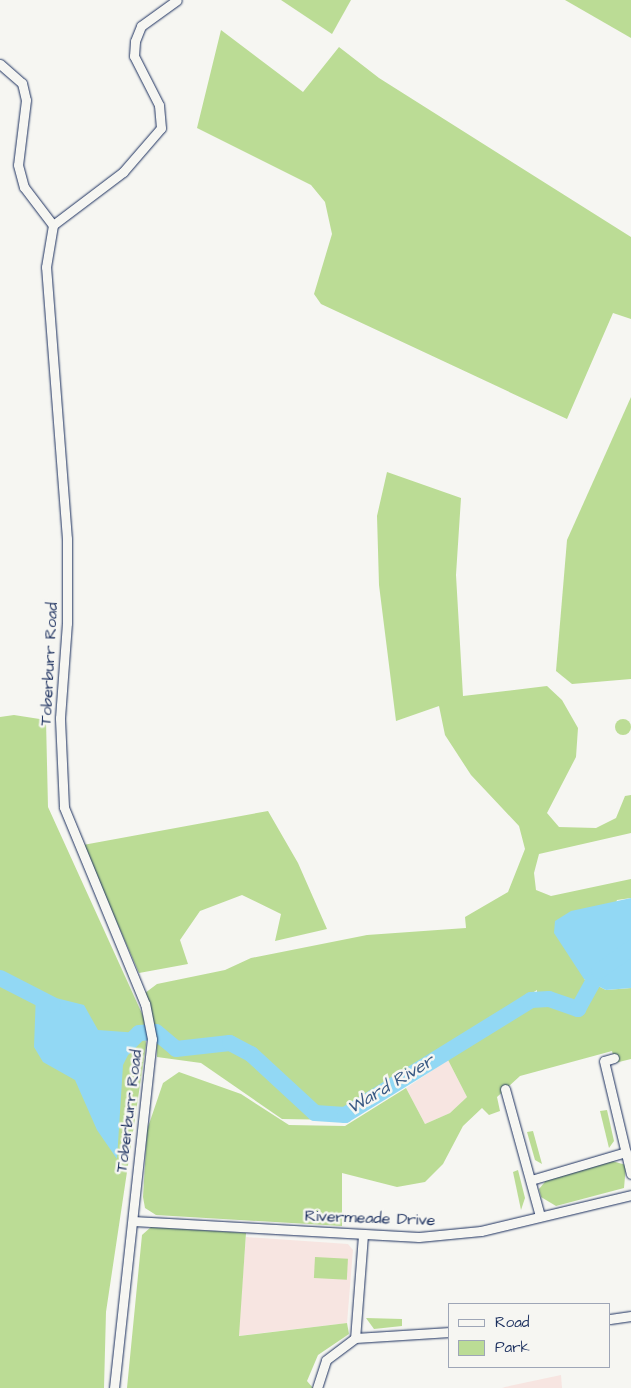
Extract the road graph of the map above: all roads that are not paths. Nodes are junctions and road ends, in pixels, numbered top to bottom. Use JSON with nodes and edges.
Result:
{"nodes":[{"id":1,"x":177,"y":0,"type":"edge"},
{"id":2,"x":0,"y":64,"type":"edge"},
{"id":3,"x":53,"y":225,"type":"junction"},
{"id":4,"x":614,"y":1058,"type":"dead end"},
{"id":5,"x":505,"y":1089,"type":"dead end"},
{"id":6,"x":626,"y":1152,"type":"junction"},
{"id":7,"x":631,"y":1174,"type":"edge"},
{"id":8,"x":531,"y":1180,"type":"junction"},
{"id":9,"x":631,"y":1195,"type":"edge"},
{"id":10,"x":540,"y":1216,"type":"junction"},
{"id":11,"x":133,"y":1221,"type":"junction"},
{"id":12,"x":363,"y":1235,"type":"junction"},
{"id":13,"x":631,"y":1316,"type":"edge"},
{"id":14,"x":611,"y":1319,"type":"edge"},
{"id":15,"x":448,"y":1332,"type":"edge"},
{"id":16,"x":355,"y":1338,"type":"junction"},
{"id":17,"x":114,"y":1388,"type":"edge"},
{"id":18,"x":317,"y":1388,"type":"edge"}],
"edges":[{"from":1,"to":3,"type":"street"},
{"from":2,"to":3,"type":"street"},
{"from":3,"to":11,"type":"street","name":"Toberburr Road"},
{"from":4,"to":6,"type":"street"},
{"from":5,"to":8,"type":"street"},
{"from":6,"to":7,"type":"street"},
{"from":6,"to":8,"type":"street"},
{"from":8,"to":10,"type":"street"},
{"from":9,"to":10,"type":"street","name":"Rivermeade Drive"},
{"from":10,"to":12,"type":"street","name":"Rivermeade Drive"},
{"from":11,"to":12,"type":"street","name":"Rivermeade Drive"},
{"from":11,"to":17,"type":"street","name":"Toberburr Road"},
{"from":12,"to":16,"type":"street"},
{"from":13,"to":14,"type":"street"},
{"from":15,"to":16,"type":"street"},
{"from":16,"to":18,"type":"street"}]}
